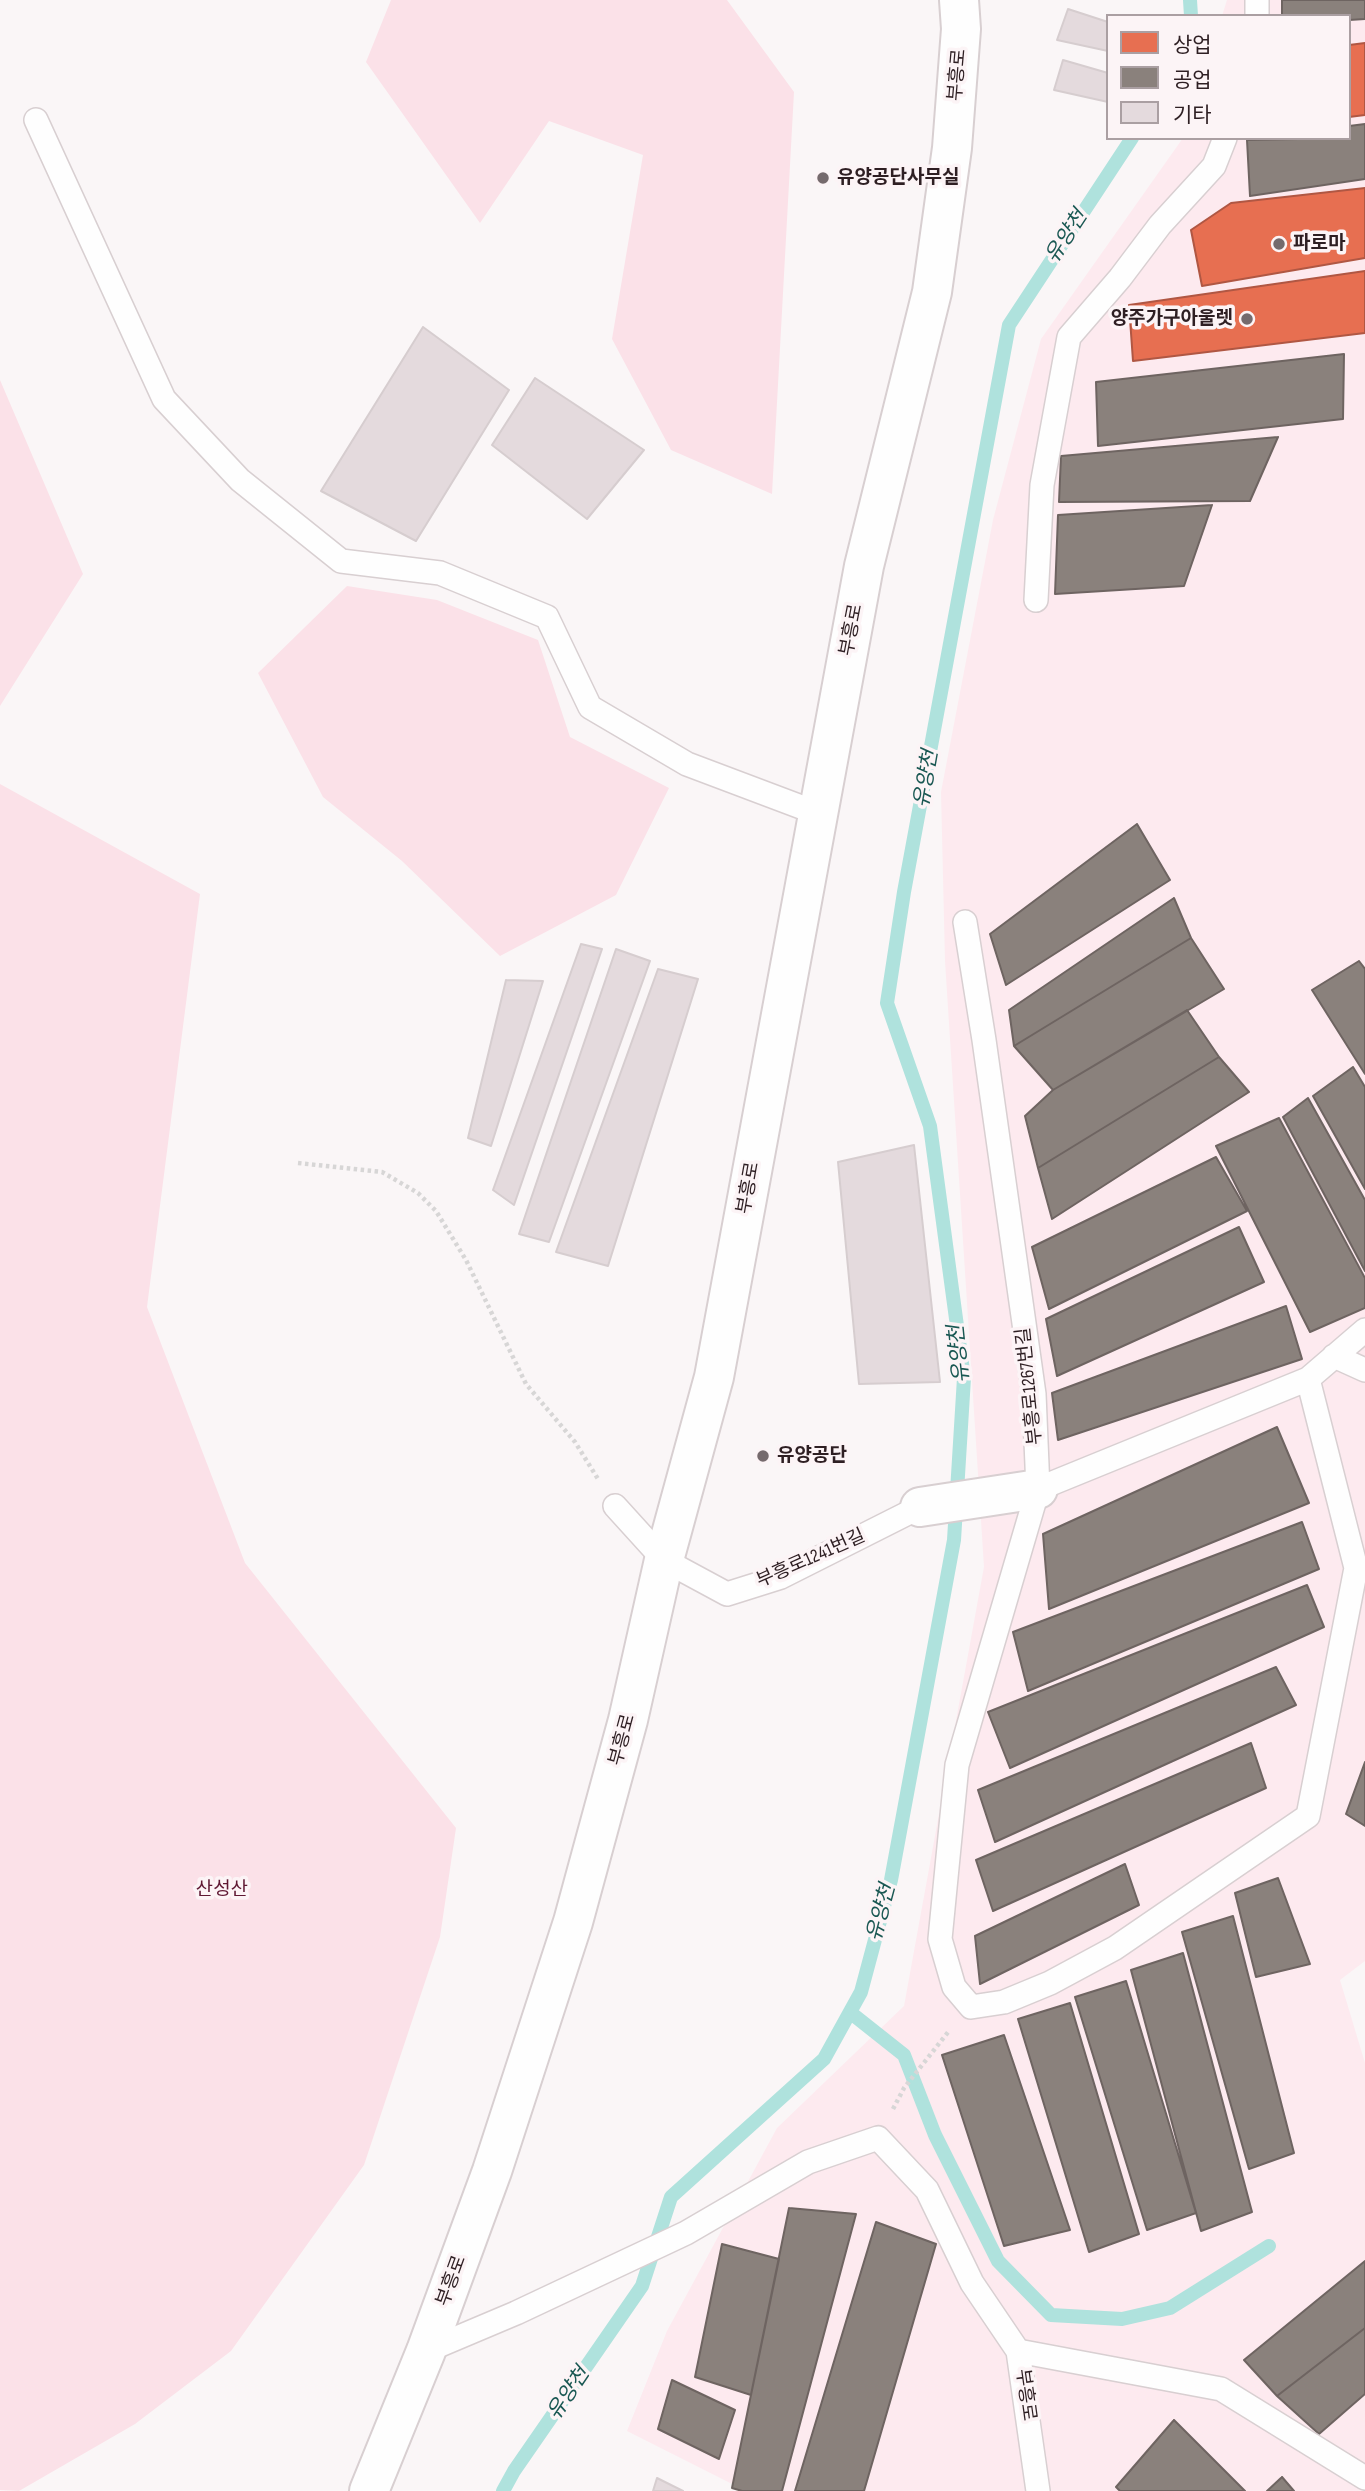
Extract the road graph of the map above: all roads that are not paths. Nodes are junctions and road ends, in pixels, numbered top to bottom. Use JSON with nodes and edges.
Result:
{"nodes":[{"id":1,"x":959,"y":0,"type":"edge"},
{"id":2,"x":36,"y":120,"type":"dead end"},
{"id":3,"x":1224,"y":140,"type":"edge"},
{"id":4,"x":1036,"y":600,"type":"dead end"},
{"id":5,"x":817,"y":813,"type":"junction"},
{"id":6,"x":965,"y":922,"type":"dead end"},
{"id":7,"x":1365,"y":1330,"type":"edge"},
{"id":8,"x":1334,"y":1356,"type":"junction"},
{"id":9,"x":1365,"y":1370,"type":"edge"},
{"id":10,"x":1308,"y":1379,"type":"junction"},
{"id":11,"x":1038,"y":1489,"type":"junction"},
{"id":12,"x":615,"y":1506,"type":"road end"},
{"id":13,"x":920,"y":1507,"type":"joint"},
{"id":14,"x":664,"y":1560,"type":"junction"},
{"id":15,"x":426,"y":2351,"type":"junction"},
{"id":16,"x":1018,"y":2351,"type":"junction"},
{"id":17,"x":1365,"y":2478,"type":"edge"},
{"id":18,"x":369,"y":2491,"type":"edge"},
{"id":19,"x":1038,"y":2491,"type":"edge"}],
"edges":[{"from":1,"to":5,"type":"main road","name":"부흥로"},
{"from":2,"to":5,"type":"lane"},
{"from":3,"to":4,"type":"lane"},
{"from":5,"to":14,"type":"main road","name":"부흥로"},
{"from":6,"to":11,"type":"lane","name":"부흥로1267번길"},
{"from":7,"to":8,"type":"lane"},
{"from":8,"to":9,"type":"lane"},
{"from":8,"to":10,"type":"lane"},
{"from":10,"to":11,"type":"lane"},
{"from":10,"to":11,"type":"lane","name":"부흥로1267번길"},
{"from":11,"to":13,"type":"main road"},
{"from":12,"to":14,"type":"lane","name":"부흥로1241번길"},
{"from":13,"to":14,"type":"lane","name":"부흥로1241번길"},
{"from":14,"to":15,"type":"main road","name":"부흥로"},
{"from":15,"to":16,"type":"lane","name":"부흥로"},
{"from":15,"to":18,"type":"main road","name":"부흥로"},
{"from":16,"to":17,"type":"lane"},
{"from":16,"to":19,"type":"lane","name":"부흥로"}]}
